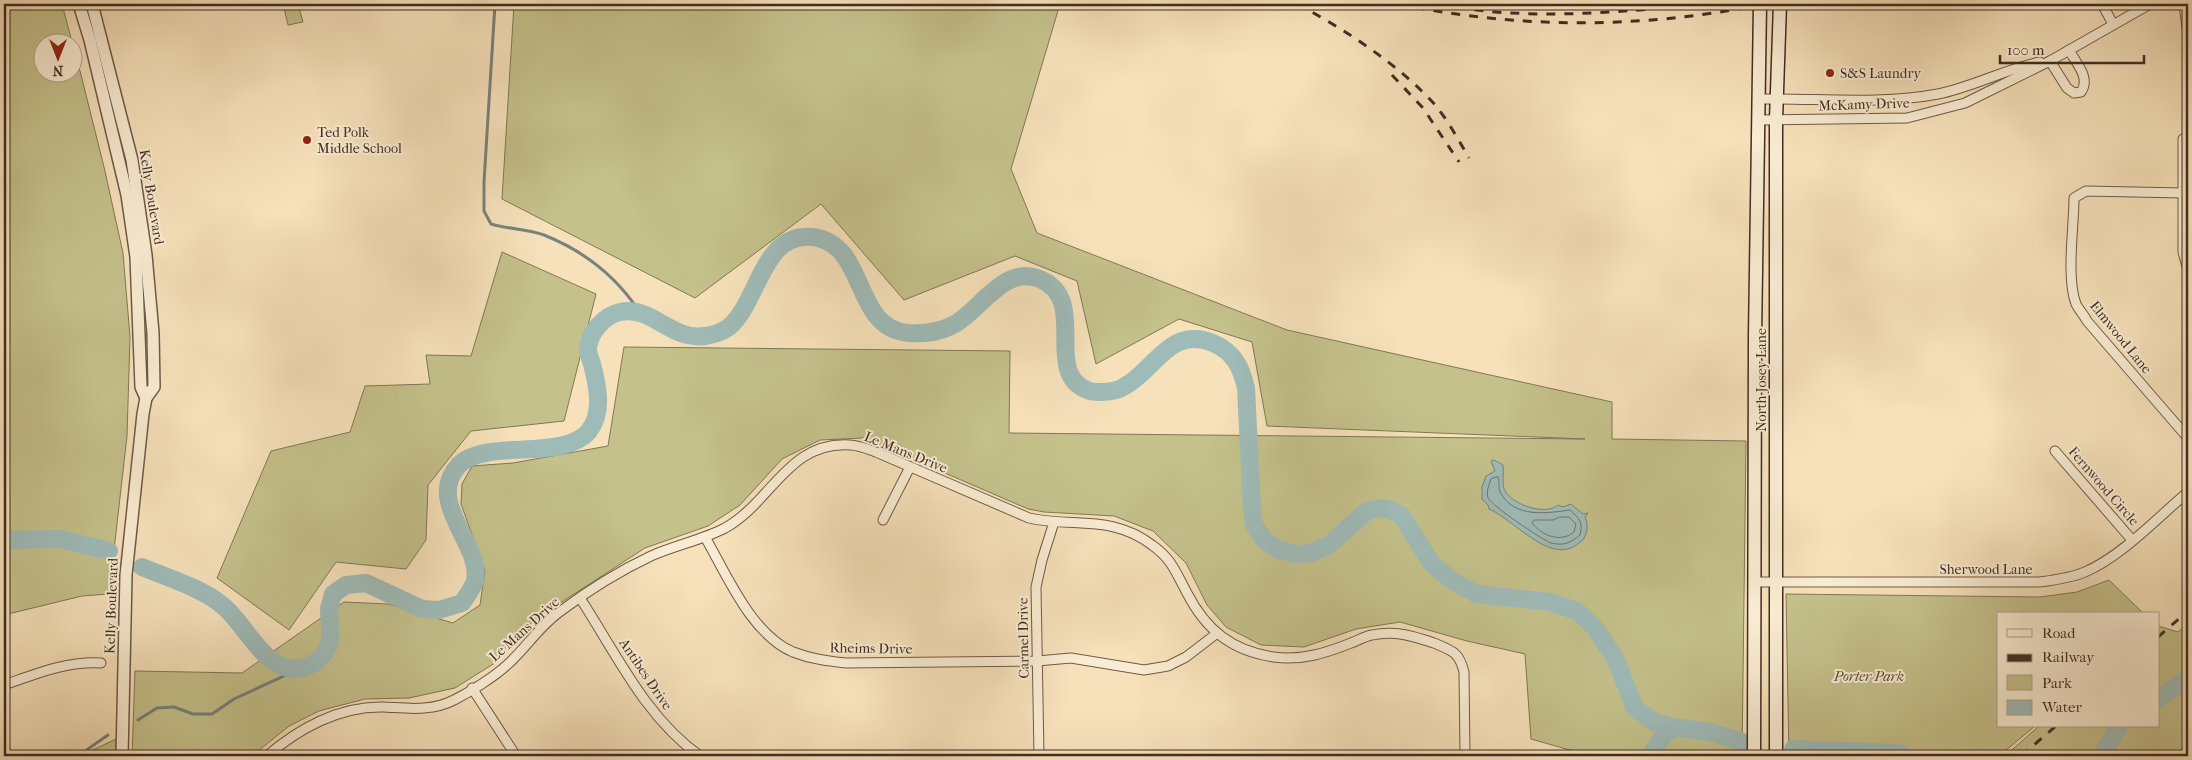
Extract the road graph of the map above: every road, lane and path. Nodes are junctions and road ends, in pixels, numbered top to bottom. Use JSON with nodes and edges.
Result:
{"nodes":[{"id":1,"x":79,"y":4,"type":"edge"},
{"id":2,"x":92,"y":4,"type":"edge"},
{"id":3,"x":1760,"y":4,"type":"edge"},
{"id":4,"x":1780,"y":4,"type":"edge"},
{"id":5,"x":2102,"y":4,"type":"edge"},
{"id":6,"x":2150,"y":4,"type":"edge"},
{"id":7,"x":2184,"y":4,"type":"edge"},
{"id":8,"x":2114,"y":24,"type":"junction"},
{"id":9,"x":2187,"y":28,"type":"dead end"},
{"id":10,"x":2069,"y":50,"type":"junction"},
{"id":11,"x":2050,"y":61,"type":"junction"},
{"id":12,"x":110,"y":96,"type":"junction"},
{"id":13,"x":1758,"y":99,"type":"junction"},
{"id":14,"x":1777,"y":99,"type":"junction"},
{"id":15,"x":1758,"y":120,"type":"junction"},
{"id":16,"x":1776,"y":120,"type":"junction"},
{"id":17,"x":2183,"y":139,"type":"dead end"},
{"id":18,"x":2183,"y":193,"type":"junction"},
{"id":19,"x":2188,"y":270,"type":"edge"},
{"id":20,"x":2188,"y":438,"type":"edge"},
{"id":21,"x":2055,"y":451,"type":"dead end"},
{"id":22,"x":910,"y":467,"type":"junction"},
{"id":23,"x":2188,"y":492,"type":"edge"},
{"id":24,"x":883,"y":520,"type":"dead end"},
{"id":25,"x":1054,"y":522,"type":"junction"},
{"id":26,"x":705,"y":538,"type":"junction"},
{"id":27,"x":2132,"y":540,"type":"junction"},
{"id":28,"x":1755,"y":582,"type":"junction"},
{"id":29,"x":1776,"y":582,"type":"junction"},
{"id":30,"x":580,"y":598,"type":"junction"},
{"id":31,"x":1216,"y":634,"type":"junction"},
{"id":32,"x":1037,"y":661,"type":"junction"},
{"id":33,"x":101,"y":663,"type":"dead end"},
{"id":34,"x":4,"y":685,"type":"edge"},
{"id":35,"x":472,"y":688,"type":"junction"},
{"id":36,"x":122,"y":756,"type":"edge"},
{"id":37,"x":267,"y":756,"type":"edge"},
{"id":38,"x":516,"y":756,"type":"edge"},
{"id":39,"x":700,"y":756,"type":"edge"},
{"id":40,"x":1039,"y":756,"type":"edge"},
{"id":41,"x":1465,"y":756,"type":"edge"},
{"id":42,"x":1754,"y":756,"type":"edge"},
{"id":43,"x":1776,"y":756,"type":"edge"}],
"edges":[{"from":1,"to":12,"type":"street","name":"Kelly Boulevard"},
{"from":2,"to":12,"type":"street","name":"Kelly Boulevard"},
{"from":3,"to":13,"type":"main road","name":"North Josey Lane"},
{"from":4,"to":14,"type":"main road","name":"North Josey Lane"},
{"from":5,"to":8,"type":"street"},
{"from":6,"to":8,"type":"street","name":"McKamy Drive"},
{"from":7,"to":9,"type":"street"},
{"from":8,"to":10,"type":"street","name":"McKamy Drive"},
{"from":10,"to":11,"type":"street","name":"McKamy Drive"},
{"from":10,"to":11,"type":"street"},
{"from":11,"to":14,"type":"street","name":"McKamy Drive"},
{"from":11,"to":16,"type":"street","name":"McKamy Drive"},
{"from":12,"to":36,"type":"street","name":"Kelly Boulevard"},
{"from":13,"to":14,"type":"street","name":"McKamy Drive"},
{"from":13,"to":15,"type":"main road","name":"North Josey Lane"},
{"from":14,"to":16,"type":"main road","name":"North Josey Lane"},
{"from":15,"to":16,"type":"street","name":"McKamy Drive"},
{"from":15,"to":28,"type":"main road","name":"North Josey Lane"},
{"from":16,"to":29,"type":"main road","name":"North Josey Lane"},
{"from":17,"to":18,"type":"street"},
{"from":18,"to":19,"type":"street"},
{"from":18,"to":20,"type":"street","name":"Elmwood Lane"},
{"from":21,"to":27,"type":"street","name":"Fernwood Circle"},
{"from":22,"to":24,"type":"street"},
{"from":22,"to":25,"type":"street","name":"Le Mans Drive"},
{"from":22,"to":26,"type":"street","name":"Le Mans Drive"},
{"from":23,"to":27,"type":"street","name":"Sherwood Lane"},
{"from":25,"to":31,"type":"street","name":"Le Mans Drive"},
{"from":25,"to":32,"type":"street","name":"Carmel Drive"},
{"from":26,"to":30,"type":"street","name":"Le Mans Drive"},
{"from":26,"to":32,"type":"street","name":"Rheims Drive"},
{"from":27,"to":29,"type":"street","name":"Sherwood Lane"},
{"from":28,"to":29,"type":"street","name":"Sherwood Lane"},
{"from":28,"to":42,"type":"main road","name":"North Josey Lane"},
{"from":29,"to":43,"type":"main road","name":"North Josey Lane"},
{"from":30,"to":35,"type":"street","name":"Le Mans Drive"},
{"from":30,"to":39,"type":"street","name":"Antibes Drive"},
{"from":31,"to":32,"type":"street","name":"Rheims Drive"},
{"from":31,"to":41,"type":"street","name":"Le Mans Drive"},
{"from":32,"to":40,"type":"street","name":"Carmel Drive"},
{"from":33,"to":34,"type":"street"},
{"from":35,"to":37,"type":"street","name":"Le Mans Drive"},
{"from":35,"to":38,"type":"street"}]}
